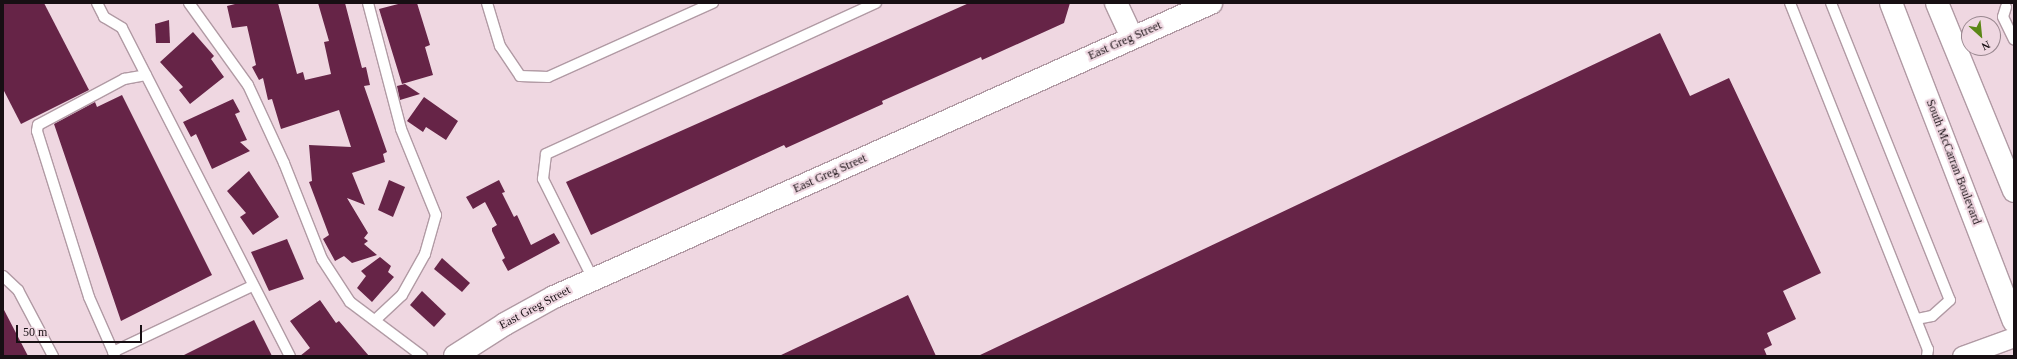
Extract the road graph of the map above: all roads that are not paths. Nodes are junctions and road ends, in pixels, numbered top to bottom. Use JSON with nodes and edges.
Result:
{"nodes":[{"id":1,"x":97,"y":3,"type":"edge"},
{"id":2,"x":189,"y":3,"type":"edge"},
{"id":3,"x":368,"y":3,"type":"edge"},
{"id":4,"x":487,"y":3,"type":"edge"},
{"id":5,"x":713,"y":3,"type":"edge"},
{"id":6,"x":876,"y":3,"type":"edge"},
{"id":7,"x":1116,"y":3,"type":"edge"},
{"id":8,"x":1211,"y":3,"type":"edge"},
{"id":9,"x":1790,"y":3,"type":"edge"},
{"id":10,"x":1831,"y":3,"type":"edge"},
{"id":11,"x":1891,"y":3,"type":"edge"},
{"id":12,"x":1937,"y":3,"type":"edge"},
{"id":13,"x":2008,"y":4,"type":"edge"},
{"id":14,"x":1132,"y":38,"type":"junction"},
{"id":15,"x":2014,"y":40,"type":"edge"},
{"id":16,"x":146,"y":75,"type":"junction"},
{"id":17,"x":2014,"y":191,"type":"edge"},
{"id":18,"x":3,"y":276,"type":"edge"},
{"id":19,"x":593,"y":279,"type":"junction"},
{"id":20,"x":252,"y":286,"type":"junction"},
{"id":21,"x":1916,"y":319,"type":"junction"},
{"id":22,"x":375,"y":320,"type":"junction"},
{"id":23,"x":2014,"y":321,"type":"edge"},
{"id":24,"x":2014,"y":337,"type":"edge"},
{"id":25,"x":1928,"y":352,"type":"edge"},
{"id":26,"x":114,"y":354,"type":"edge"},
{"id":27,"x":53,"y":356,"type":"edge"},
{"id":28,"x":290,"y":356,"type":"edge"},
{"id":29,"x":422,"y":356,"type":"edge"},
{"id":30,"x":455,"y":356,"type":"edge"},
{"id":31,"x":1962,"y":356,"type":"edge"}],
"edges":[{"from":1,"to":16,"type":"lane"},
{"from":2,"to":22,"type":"lane"},
{"from":3,"to":22,"type":"lane"},
{"from":4,"to":5,"type":"lane"},
{"from":6,"to":19,"type":"lane"},
{"from":7,"to":14,"type":"main road"},
{"from":8,"to":14,"type":"main road","name":"East Greg Street"},
{"from":9,"to":21,"type":"lane"},
{"from":10,"to":21,"type":"lane"},
{"from":11,"to":23,"type":"main road","name":"South McCarran Boulevard"},
{"from":12,"to":17,"type":"main road"},
{"from":13,"to":15,"type":"lane"},
{"from":14,"to":19,"type":"main road","name":"East Greg Street"},
{"from":16,"to":20,"type":"lane"},
{"from":16,"to":26,"type":"lane"},
{"from":18,"to":27,"type":"lane"},
{"from":19,"to":30,"type":"main road","name":"East Greg Street"},
{"from":20,"to":26,"type":"lane"},
{"from":20,"to":28,"type":"lane"},
{"from":21,"to":25,"type":"lane"},
{"from":22,"to":29,"type":"lane"},
{"from":24,"to":31,"type":"street"}]}
